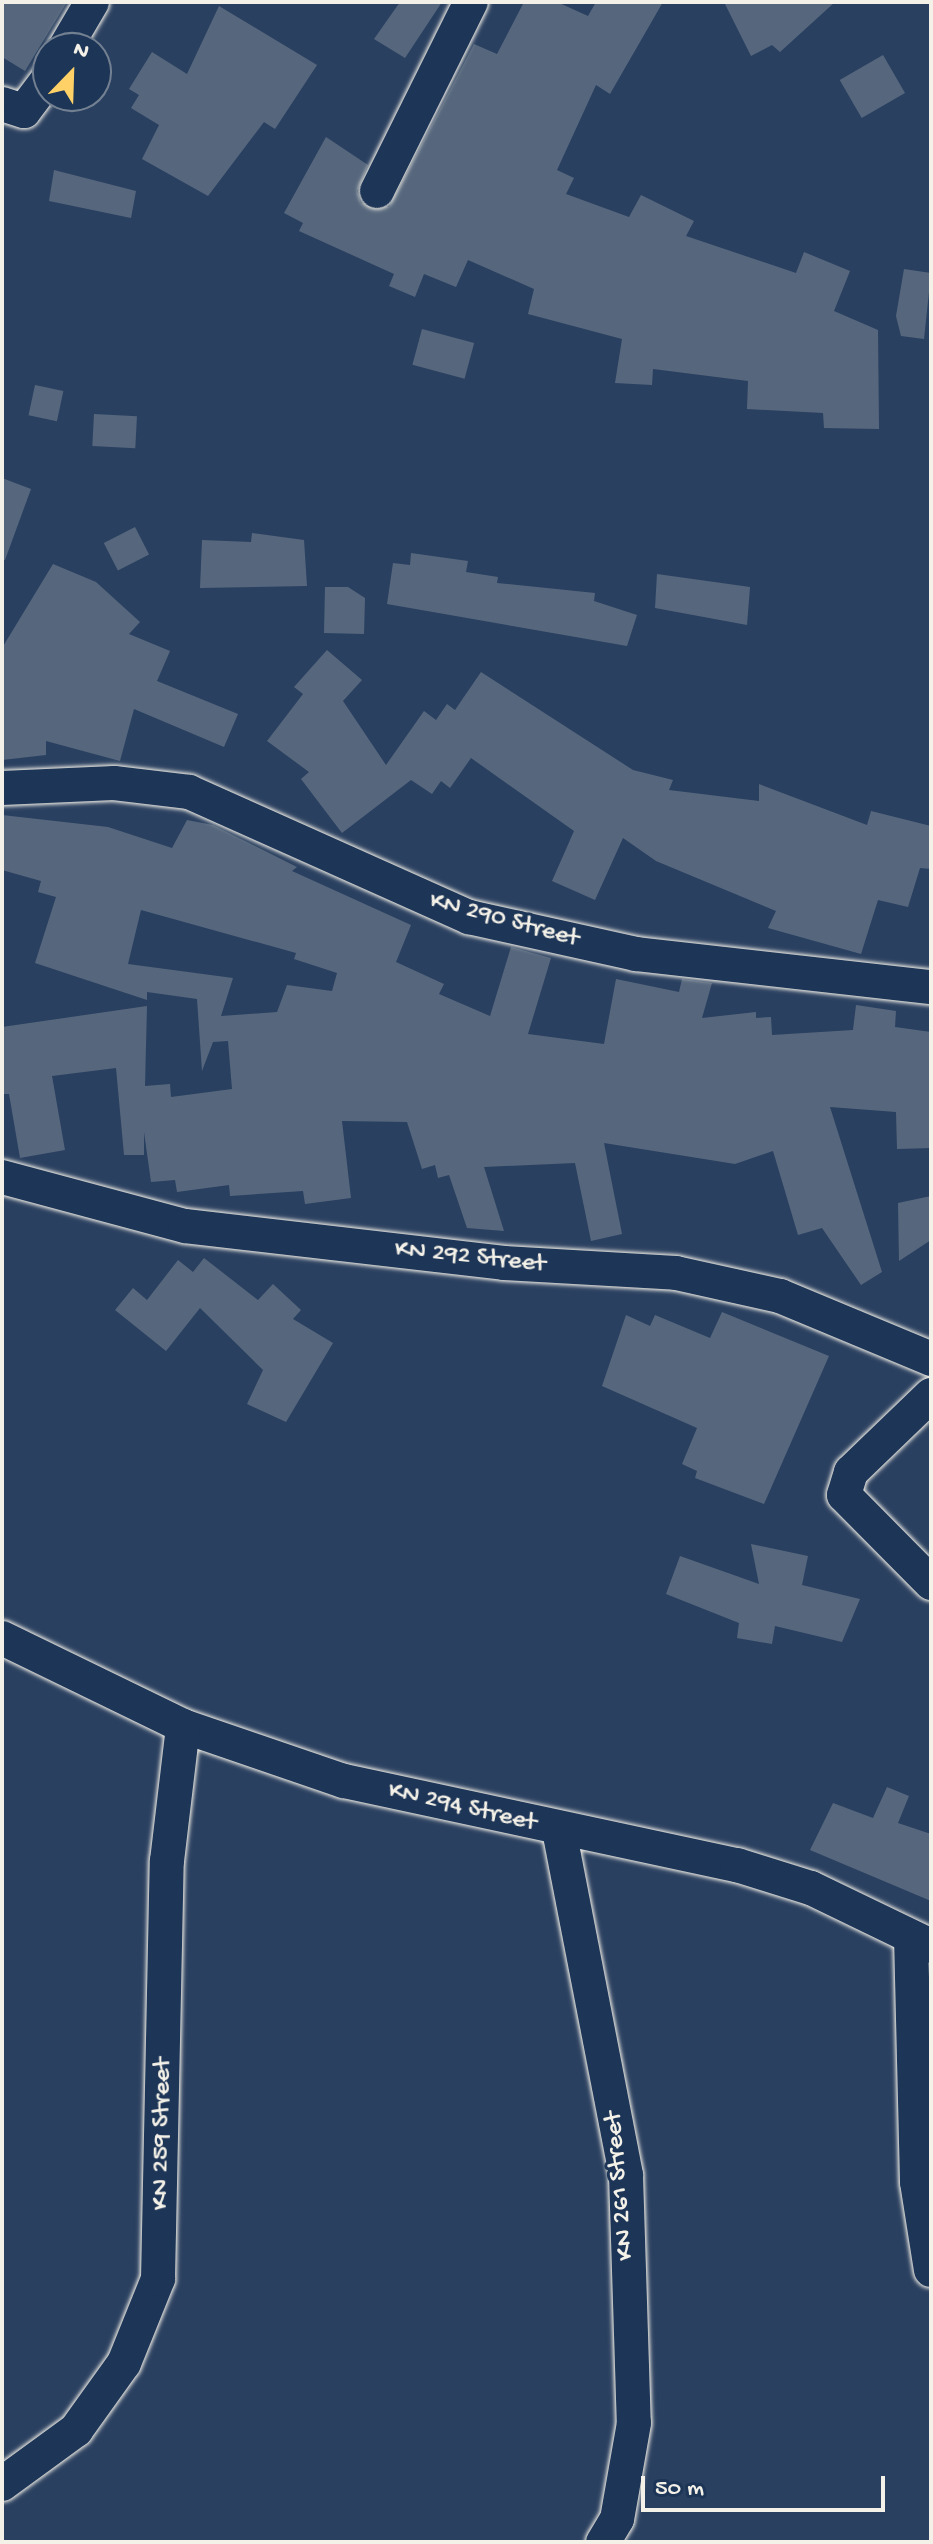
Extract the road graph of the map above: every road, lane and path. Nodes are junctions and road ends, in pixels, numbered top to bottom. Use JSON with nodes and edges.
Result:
{"nodes":[{"id":1,"x":92,"y":2,"type":"edge"},
{"id":2,"x":471,"y":2,"type":"edge"},
{"id":3,"x":74,"y":32,"type":"edge"},
{"id":4,"x":32,"y":100,"type":"edge"},
{"id":5,"x":2,"y":104,"type":"edge"},
{"id":6,"x":377,"y":191,"type":"dead end"},
{"id":7,"x":2,"y":788,"type":"edge"},
{"id":8,"x":931,"y":987,"type":"edge"},
{"id":9,"x":2,"y":1177,"type":"edge"},
{"id":10,"x":931,"y":1359,"type":"edge"},
{"id":11,"x":931,"y":1395,"type":"edge"},
{"id":12,"x":931,"y":1583,"type":"edge"},
{"id":13,"x":2,"y":1638,"type":"edge"},
{"id":14,"x":183,"y":1726,"type":"junction"},
{"id":15,"x":559,"y":1830,"type":"junction"},
{"id":16,"x":921,"y":1942,"type":"edge"},
{"id":17,"x":931,"y":2270,"type":"edge"},
{"id":18,"x":2,"y":2484,"type":"edge"},
{"id":19,"x":603,"y":2542,"type":"edge"}],
"edges":[{"from":1,"to":3,"type":"street"},
{"from":2,"to":6,"type":"street"},
{"from":4,"to":5,"type":"street"},
{"from":7,"to":8,"type":"street","name":"KN 290 Street"},
{"from":9,"to":10,"type":"street","name":"KN 292 Street"},
{"from":11,"to":12,"type":"street"},
{"from":13,"to":14,"type":"street","name":"KN 294 Street"},
{"from":14,"to":15,"type":"street","name":"KN 294 Street"},
{"from":14,"to":18,"type":"street","name":"KN 259 Street"},
{"from":15,"to":16,"type":"street","name":"KN 294 Street"},
{"from":15,"to":19,"type":"street","name":"KN 261 Street"},
{"from":16,"to":17,"type":"street"}]}
